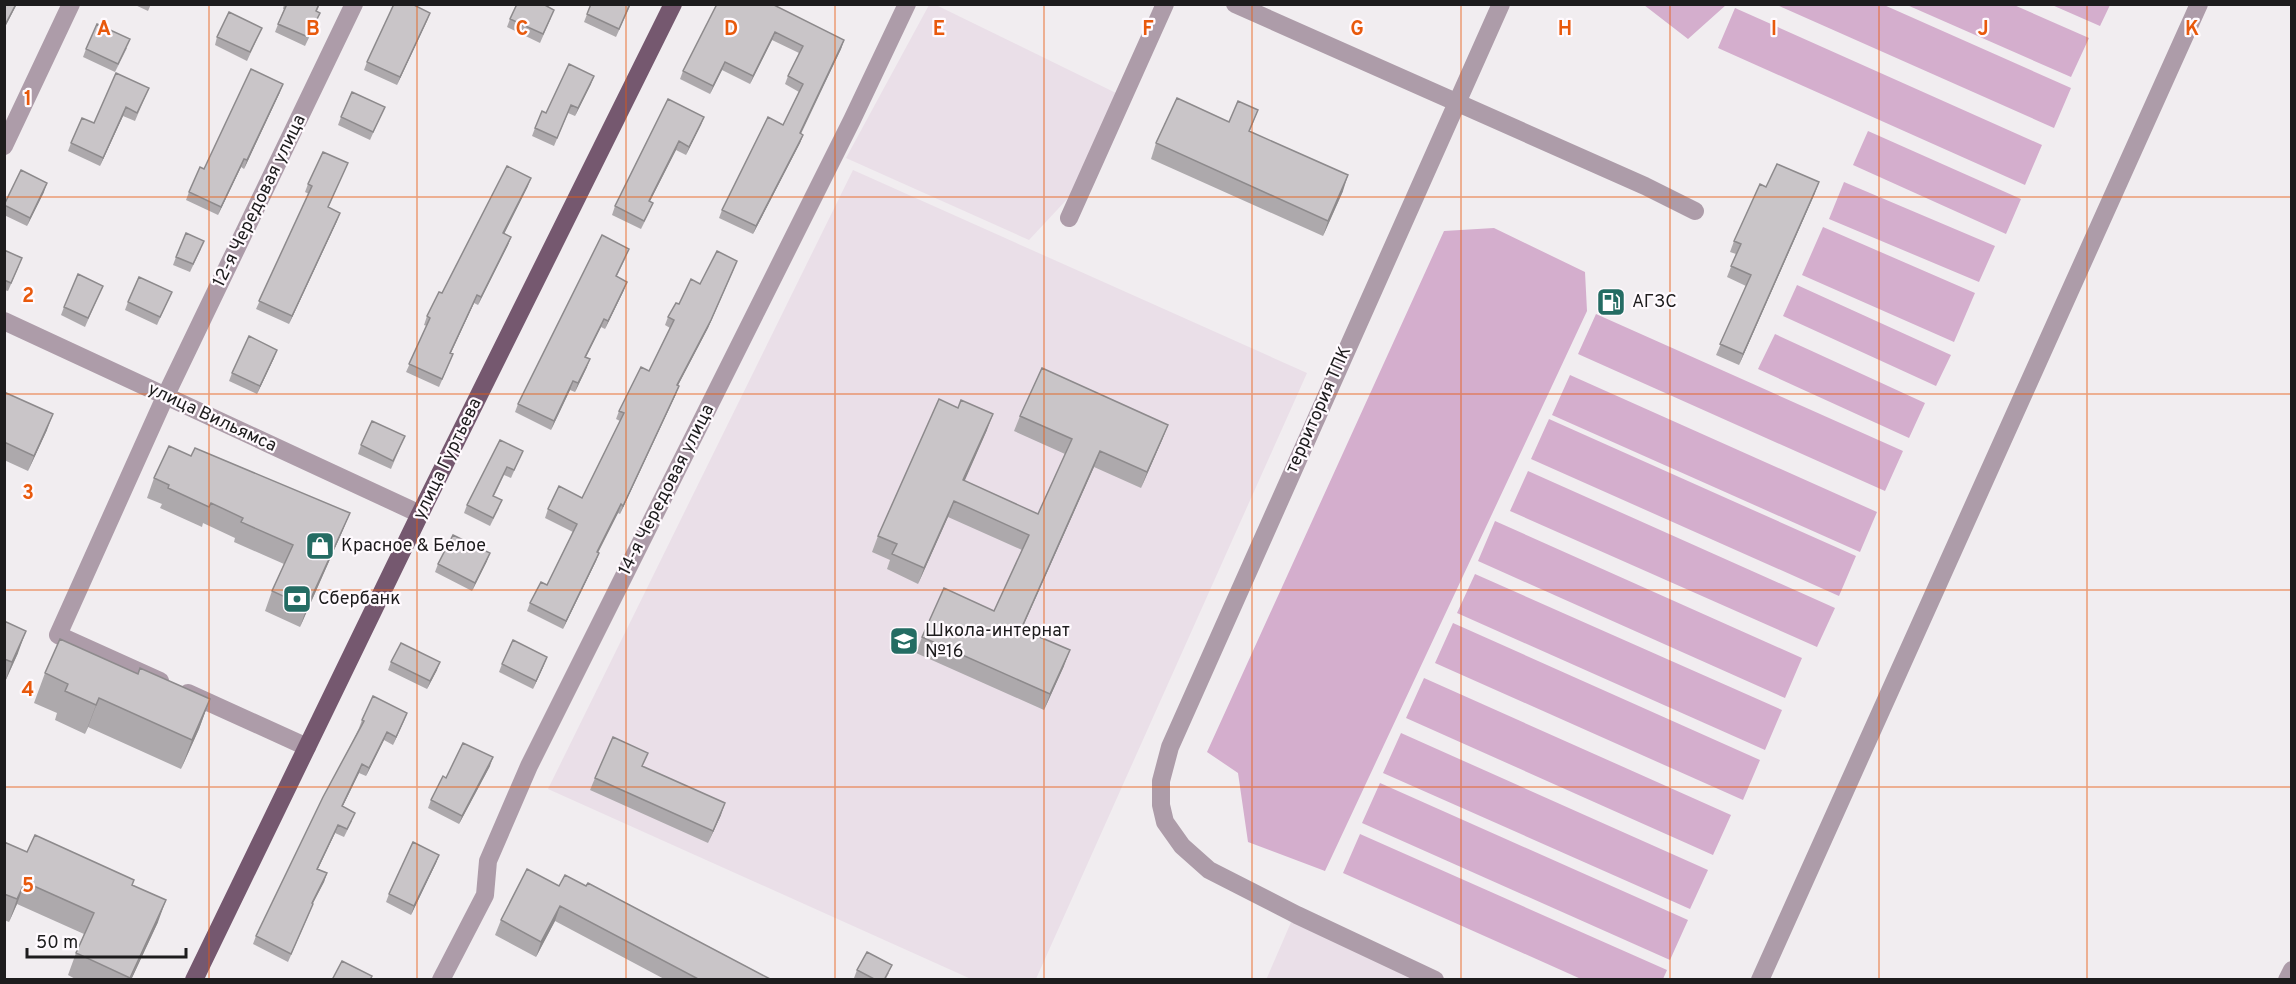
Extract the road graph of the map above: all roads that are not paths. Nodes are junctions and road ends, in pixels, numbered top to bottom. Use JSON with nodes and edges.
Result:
{"nodes":[{"id":1,"x":71,"y":4,"type":"edge"},
{"id":2,"x":354,"y":4,"type":"edge"},
{"id":3,"x":673,"y":4,"type":"edge"},
{"id":4,"x":907,"y":4,"type":"edge"},
{"id":5,"x":1165,"y":4,"type":"edge"},
{"id":6,"x":1235,"y":4,"type":"edge"},
{"id":7,"x":1501,"y":4,"type":"edge"},
{"id":8,"x":2199,"y":4,"type":"edge"},
{"id":9,"x":1456,"y":102,"type":"junction"},
{"id":10,"x":4,"y":146,"type":"edge"},
{"id":11,"x":1695,"y":211,"type":"dead end"},
{"id":12,"x":1069,"y":218,"type":"dead end"},
{"id":13,"x":4,"y":321,"type":"edge"},
{"id":14,"x":165,"y":397,"type":"junction"},
{"id":15,"x":420,"y":514,"type":"junction"},
{"id":16,"x":307,"y":747,"type":"junction"},
{"id":17,"x":2292,"y":970,"type":"edge"},
{"id":18,"x":194,"y":980,"type":"edge"},
{"id":19,"x":441,"y":980,"type":"edge"},
{"id":20,"x":1435,"y":980,"type":"edge"},
{"id":21,"x":1760,"y":980,"type":"edge"},
{"id":22,"x":2287,"y":980,"type":"edge"}],
"edges":[{"from":1,"to":10,"type":"street"},
{"from":2,"to":14,"type":"street","name":"12-я Чередовая улица"},
{"from":3,"to":15,"type":"main road","name":"улица Гуртьева"},
{"from":4,"to":19,"type":"street","name":"14-я Чередовая улица"},
{"from":5,"to":12,"type":"street"},
{"from":6,"to":9,"type":"street"},
{"from":7,"to":9,"type":"street","name":"территория ТПК"},
{"from":8,"to":21,"type":"street"},
{"from":9,"to":11,"type":"street"},
{"from":9,"to":20,"type":"street","name":"территория ТПК"},
{"from":13,"to":14,"type":"street","name":"улица Вильямса"},
{"from":14,"to":15,"type":"street","name":"улица Вильямса"},
{"from":14,"to":16,"type":"street","name":"12-я Чередовая улица"},
{"from":15,"to":16,"type":"main road","name":"улица Гуртьева"},
{"from":16,"to":18,"type":"main road","name":"улица Гуртьева"},
{"from":17,"to":22,"type":"street"}]}
